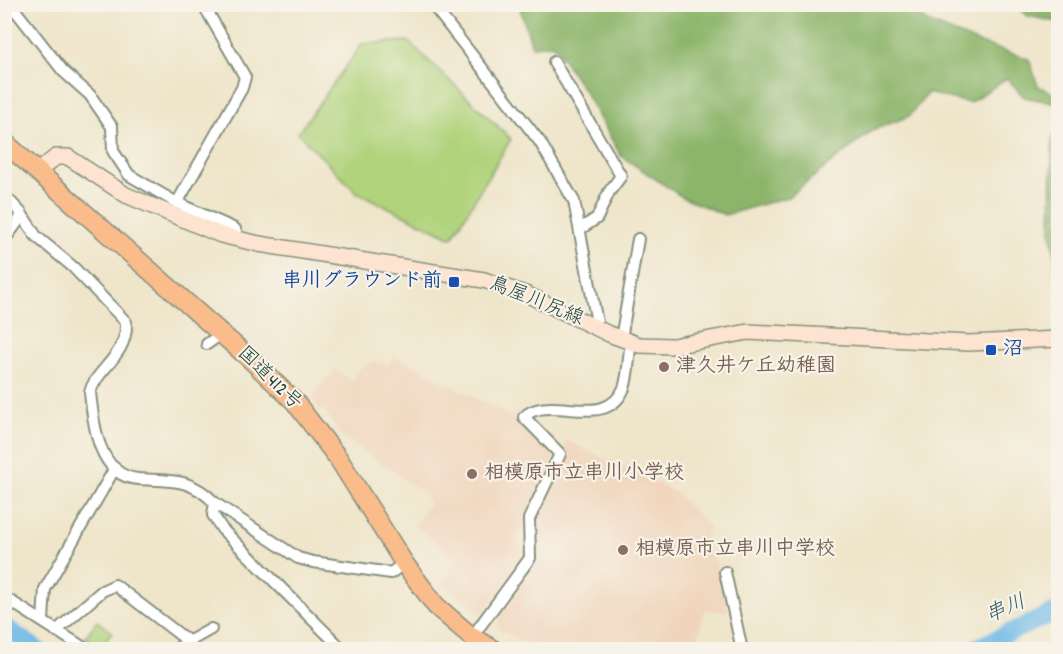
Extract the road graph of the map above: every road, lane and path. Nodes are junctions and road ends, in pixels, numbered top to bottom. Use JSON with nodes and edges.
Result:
{"nodes":[{"id":1,"x":203,"y":4,"type":"edge"},
{"id":2,"x":432,"y":4,"type":"edge"},
{"id":3,"x":12,"y":6,"type":"dead end"},
{"id":4,"x":554,"y":62,"type":"dead end"},
{"id":5,"x":4,"y":142,"type":"edge"},
{"id":6,"x":37,"y":172,"type":"junction"},
{"id":7,"x":4,"y":195,"type":"edge"},
{"id":8,"x":177,"y":203,"type":"junction"},
{"id":9,"x":22,"y":216,"type":"junction"},
{"id":10,"x":580,"y":229,"type":"junction"},
{"id":11,"x":638,"y":239,"type":"dead end"},
{"id":12,"x":4,"y":240,"type":"edge"},
{"id":13,"x":239,"y":240,"type":"junction"},
{"id":14,"x":598,"y":328,"type":"junction"},
{"id":15,"x":1059,"y":339,"type":"edge"},
{"id":16,"x":626,"y":340,"type":"junction"},
{"id":17,"x":115,"y":468,"type":"junction"},
{"id":18,"x":215,"y":503,"type":"junction"},
{"id":19,"x":404,"y":563,"type":"junction"},
{"id":20,"x":724,"y":572,"type":"dead end"},
{"id":21,"x":4,"y":597,"type":"edge"},
{"id":22,"x":43,"y":620,"type":"junction"},
{"id":23,"x":211,"y":629,"type":"dead end"},
{"id":24,"x":56,"y":631,"type":"junction"},
{"id":25,"x":472,"y":637,"type":"junction"},
{"id":26,"x":188,"y":641,"type":"junction"},
{"id":27,"x":87,"y":650,"type":"edge"},
{"id":28,"x":174,"y":650,"type":"edge"},
{"id":29,"x":343,"y":650,"type":"edge"},
{"id":30,"x":494,"y":650,"type":"edge"},
{"id":31,"x":742,"y":650,"type":"edge"}],
"edges":[{"from":1,"to":8,"type":"street"},
{"from":2,"to":10,"type":"street"},
{"from":3,"to":8,"type":"street"},
{"from":4,"to":10,"type":"street"},
{"from":5,"to":6,"type":"highway","name":"国道412号"},
{"from":6,"to":13,"type":"main road","name":"鳥屋川尻線"},
{"from":6,"to":19,"type":"highway","name":"国道412号"},
{"from":7,"to":9,"type":"street"},
{"from":8,"to":13,"type":"street"},
{"from":9,"to":12,"type":"street"},
{"from":9,"to":17,"type":"street"},
{"from":10,"to":14,"type":"street"},
{"from":11,"to":16,"type":"street"},
{"from":13,"to":14,"type":"main road","name":"鳥屋川尻線"},
{"from":14,"to":16,"type":"main road","name":"鳥屋川尻線"},
{"from":15,"to":16,"type":"main road","name":"鳥屋川尻線"},
{"from":16,"to":25,"type":"street"},
{"from":17,"to":18,"type":"street"},
{"from":17,"to":22,"type":"street"},
{"from":18,"to":19,"type":"street"},
{"from":18,"to":29,"type":"street"},
{"from":19,"to":25,"type":"highway","name":"国道412号"},
{"from":20,"to":31,"type":"street"},
{"from":21,"to":22,"type":"street"},
{"from":22,"to":24,"type":"street"},
{"from":23,"to":26,"type":"street"},
{"from":24,"to":26,"type":"street"},
{"from":24,"to":27,"type":"street"},
{"from":25,"to":30,"type":"highway","name":"国道412号"},
{"from":26,"to":28,"type":"street"}]}
